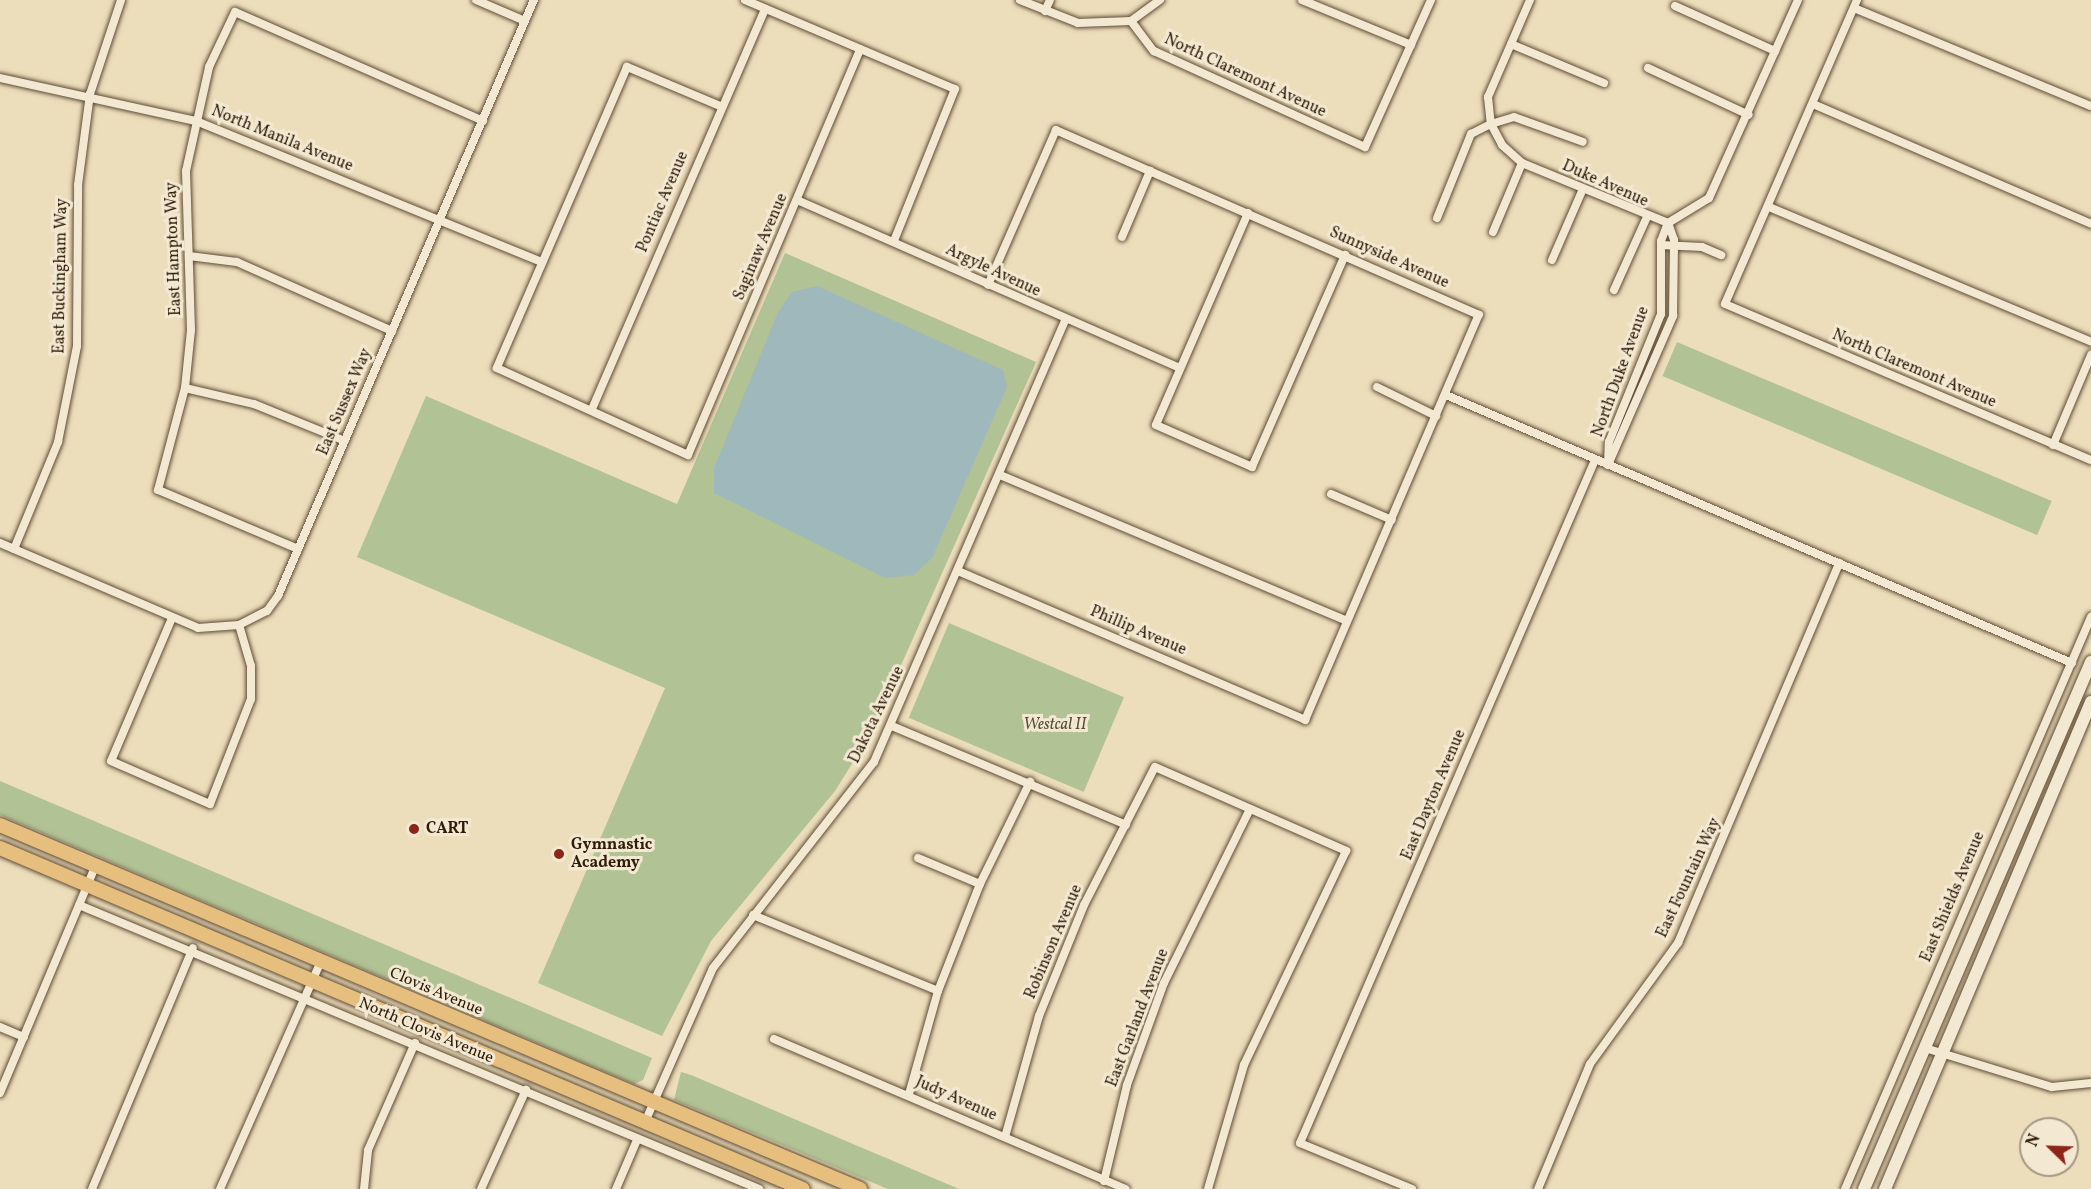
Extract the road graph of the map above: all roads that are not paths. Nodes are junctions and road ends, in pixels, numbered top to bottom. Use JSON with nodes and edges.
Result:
{"nodes":[{"id":1,"x":121,"y":0,"type":"edge"},
{"id":2,"x":476,"y":0,"type":"edge"},
{"id":3,"x":534,"y":0,"type":"edge"},
{"id":4,"x":745,"y":0,"type":"edge"},
{"id":5,"x":1020,"y":0,"type":"edge"},
{"id":6,"x":1050,"y":0,"type":"edge"},
{"id":7,"x":1160,"y":0,"type":"edge"},
{"id":8,"x":1302,"y":0,"type":"edge"},
{"id":9,"x":1431,"y":0,"type":"edge"},
{"id":10,"x":1530,"y":0,"type":"edge"},
{"id":11,"x":1798,"y":0,"type":"edge"},
{"id":12,"x":1856,"y":4,"type":"edge"},
{"id":13,"x":1675,"y":6,"type":"dead end"},
{"id":14,"x":765,"y":9,"type":"junction"},
{"id":15,"x":1045,"y":11,"type":"junction"},
{"id":16,"x":525,"y":21,"type":"junction"},
{"id":17,"x":1131,"y":21,"type":"junction"},
{"id":18,"x":1510,"y":44,"type":"junction"},
{"id":19,"x":1411,"y":45,"type":"junction"},
{"id":20,"x":860,"y":49,"type":"junction"},
{"id":21,"x":1775,"y":51,"type":"junction"},
{"id":22,"x":1648,"y":68,"type":"dead end"},
{"id":23,"x":0,"y":78,"type":"edge"},
{"id":24,"x":1604,"y":83,"type":"dead end"},
{"id":25,"x":90,"y":94,"type":"junction"},
{"id":26,"x":1813,"y":104,"type":"junction"},
{"id":27,"x":720,"y":106,"type":"junction"},
{"id":28,"x":2091,"y":106,"type":"edge"},
{"id":29,"x":1749,"y":115,"type":"junction"},
{"id":30,"x":196,"y":121,"type":"junction"},
{"id":31,"x":483,"y":121,"type":"junction"},
{"id":32,"x":1491,"y":124,"type":"junction"},
{"id":33,"x":1583,"y":142,"type":"dead end"},
{"id":34,"x":1522,"y":163,"type":"junction"},
{"id":35,"x":1150,"y":171,"type":"junction"},
{"id":36,"x":1582,"y":190,"type":"junction"},
{"id":37,"x":797,"y":200,"type":"junction"},
{"id":38,"x":1769,"y":207,"type":"junction"},
{"id":39,"x":1248,"y":213,"type":"junction"},
{"id":40,"x":1437,"y":218,"type":"dead end"},
{"id":41,"x":440,"y":219,"type":"junction"},
{"id":42,"x":1646,"y":219,"type":"junction"},
{"id":43,"x":1668,"y":223,"type":"junction"},
{"id":44,"x":2091,"y":224,"type":"edge"},
{"id":45,"x":1493,"y":232,"type":"dead end"},
{"id":46,"x":1122,"y":237,"type":"dead end"},
{"id":47,"x":894,"y":241,"type":"junction"},
{"id":48,"x":1661,"y":245,"type":"junction"},
{"id":49,"x":1673,"y":245,"type":"junction"},
{"id":50,"x":1345,"y":255,"type":"junction"},
{"id":51,"x":1721,"y":255,"type":"dead end"},
{"id":52,"x":189,"y":256,"type":"junction"},
{"id":53,"x":1552,"y":260,"type":"dead end"},
{"id":54,"x":542,"y":262,"type":"junction"},
{"id":55,"x":988,"y":285,"type":"junction"},
{"id":56,"x":1614,"y":290,"type":"dead end"},
{"id":57,"x":1065,"y":320,"type":"junction"},
{"id":58,"x":392,"y":331,"type":"junction"},
{"id":59,"x":2091,"y":342,"type":"edge"},
{"id":60,"x":2091,"y":355,"type":"edge"},
{"id":61,"x":1177,"y":367,"type":"junction"},
{"id":62,"x":1377,"y":387,"type":"dead end"},
{"id":63,"x":185,"y":388,"type":"junction"},
{"id":64,"x":1446,"y":395,"type":"junction"},
{"id":65,"x":592,"y":409,"type":"junction"},
{"id":66,"x":1436,"y":416,"type":"junction"},
{"id":67,"x":345,"y":441,"type":"junction"},
{"id":68,"x":2053,"y":445,"type":"junction"},
{"id":69,"x":1595,"y":460,"type":"junction"},
{"id":70,"x":2091,"y":460,"type":"edge"},
{"id":71,"x":1608,"y":465,"type":"junction"},
{"id":72,"x":1000,"y":475,"type":"junction"},
{"id":73,"x":1331,"y":494,"type":"dead end"},
{"id":74,"x":1392,"y":520,"type":"junction"},
{"id":75,"x":0,"y":543,"type":"edge"},
{"id":76,"x":14,"y":549,"type":"junction"},
{"id":77,"x":298,"y":549,"type":"junction"},
{"id":78,"x":1839,"y":563,"type":"junction"},
{"id":79,"x":958,"y":571,"type":"junction"},
{"id":80,"x":2091,"y":617,"type":"edge"},
{"id":81,"x":172,"y":618,"type":"junction"},
{"id":82,"x":1347,"y":621,"type":"junction"},
{"id":83,"x":239,"y":625,"type":"junction"},
{"id":84,"x":2091,"y":662,"type":"edge"},
{"id":85,"x":2072,"y":663,"type":"junction"},
{"id":86,"x":2091,"y":702,"type":"edge"},
{"id":87,"x":892,"y":726,"type":"junction"},
{"id":88,"x":1030,"y":782,"type":"junction"},
{"id":89,"x":1250,"y":809,"type":"junction"},
{"id":90,"x":0,"y":825,"type":"edge"},
{"id":91,"x":1126,"y":825,"type":"junction"},
{"id":92,"x":0,"y":848,"type":"edge"},
{"id":93,"x":918,"y":858,"type":"dead end"},
{"id":94,"x":96,"y":865,"type":"junction"},
{"id":95,"x":980,"y":884,"type":"junction"},
{"id":96,"x":87,"y":885,"type":"junction"},
{"id":97,"x":79,"y":904,"type":"junction"},
{"id":98,"x":753,"y":915,"type":"junction"},
{"id":99,"x":193,"y":948,"type":"junction"},
{"id":100,"x":321,"y":961,"type":"junction"},
{"id":101,"x":311,"y":980,"type":"junction"},
{"id":102,"x":938,"y":990,"type":"junction"},
{"id":103,"x":304,"y":997,"type":"junction"},
{"id":104,"x":0,"y":1027,"type":"edge"},
{"id":105,"x":24,"y":1036,"type":"junction"},
{"id":106,"x":774,"y":1039,"type":"dead end"},
{"id":107,"x":415,"y":1043,"type":"junction"},
{"id":108,"x":1925,"y":1047,"type":"junction"},
{"id":109,"x":1942,"y":1055,"type":"junction"},
{"id":110,"x":2091,"y":1083,"type":"edge"},
{"id":111,"x":526,"y":1089,"type":"junction"},
{"id":112,"x":0,"y":1093,"type":"edge"},
{"id":113,"x":909,"y":1094,"type":"junction"},
{"id":114,"x":654,"y":1102,"type":"junction"},
{"id":115,"x":645,"y":1122,"type":"junction"},
{"id":116,"x":1005,"y":1137,"type":"junction"},
{"id":117,"x":637,"y":1140,"type":"junction"},
{"id":118,"x":1104,"y":1180,"type":"junction"},
{"id":119,"x":787,"y":1186,"type":"edge"},
{"id":120,"x":92,"y":1189,"type":"edge"},
{"id":121,"x":220,"y":1189,"type":"edge"},
{"id":122,"x":364,"y":1189,"type":"edge"},
{"id":123,"x":481,"y":1189,"type":"edge"},
{"id":124,"x":616,"y":1189,"type":"edge"},
{"id":125,"x":759,"y":1189,"type":"edge"},
{"id":126,"x":803,"y":1189,"type":"edge"},
{"id":127,"x":860,"y":1189,"type":"edge"},
{"id":128,"x":1125,"y":1189,"type":"edge"},
{"id":129,"x":1208,"y":1189,"type":"edge"},
{"id":130,"x":1412,"y":1189,"type":"edge"},
{"id":131,"x":1538,"y":1189,"type":"edge"},
{"id":132,"x":1845,"y":1189,"type":"edge"},
{"id":133,"x":1864,"y":1189,"type":"edge"},
{"id":134,"x":1885,"y":1189,"type":"edge"}],
"edges":[{"from":1,"to":25,"type":"street","name":"East Buckingham Way"},
{"from":2,"to":16,"type":"street"},
{"from":3,"to":16,"type":"street","name":"East Sussex Way"},
{"from":4,"to":14,"type":"street"},
{"from":5,"to":15,"type":"street"},
{"from":6,"to":15,"type":"street"},
{"from":7,"to":17,"type":"street"},
{"from":8,"to":19,"type":"street"},
{"from":9,"to":19,"type":"street"},
{"from":10,"to":18,"type":"street","name":"Duke Avenue"},
{"from":11,"to":21,"type":"street"},
{"from":12,"to":26,"type":"street"},
{"from":12,"to":28,"type":"street"},
{"from":13,"to":21,"type":"street"},
{"from":14,"to":20,"type":"street"},
{"from":14,"to":27,"type":"street","name":"Pontiac Avenue"},
{"from":15,"to":17,"type":"street"},
{"from":16,"to":31,"type":"street","name":"East Sussex Way"},
{"from":17,"to":19,"type":"street","name":"North Claremont Avenue"},
{"from":18,"to":24,"type":"street"},
{"from":18,"to":32,"type":"street","name":"Duke Avenue"},
{"from":20,"to":37,"type":"street","name":"Saginaw Avenue"},
{"from":20,"to":47,"type":"street"},
{"from":21,"to":29,"type":"street"},
{"from":22,"to":29,"type":"street"},
{"from":23,"to":25,"type":"street","name":"North Manila Avenue"},
{"from":25,"to":30,"type":"street","name":"North Manila Avenue"},
{"from":25,"to":76,"type":"street","name":"East Buckingham Way"},
{"from":26,"to":38,"type":"street"},
{"from":26,"to":44,"type":"street"},
{"from":27,"to":54,"type":"street"},
{"from":27,"to":65,"type":"street","name":"Pontiac Avenue"},
{"from":29,"to":43,"type":"street"},
{"from":30,"to":31,"type":"street","name":"East Hampton Way"},
{"from":30,"to":41,"type":"street","name":"North Manila Avenue"},
{"from":30,"to":52,"type":"street","name":"East Hampton Way"},
{"from":31,"to":41,"type":"street","name":"East Sussex Way"},
{"from":32,"to":33,"type":"street"},
{"from":32,"to":34,"type":"street","name":"Duke Avenue"},
{"from":32,"to":40,"type":"street"},
{"from":34,"to":36,"type":"street","name":"Duke Avenue"},
{"from":34,"to":45,"type":"street"},
{"from":35,"to":39,"type":"street","name":"Sunnyside Avenue"},
{"from":35,"to":46,"type":"street"},
{"from":35,"to":55,"type":"street","name":"Sunnyside Avenue"},
{"from":36,"to":42,"type":"street","name":"Duke Avenue"},
{"from":36,"to":53,"type":"street"},
{"from":37,"to":47,"type":"street","name":"Argyle Avenue"},
{"from":37,"to":65,"type":"street","name":"Saginaw Avenue"},
{"from":38,"to":59,"type":"street"},
{"from":38,"to":68,"type":"street","name":"North Claremont Avenue"},
{"from":39,"to":50,"type":"street","name":"Sunnyside Avenue"},
{"from":39,"to":61,"type":"street"},
{"from":41,"to":54,"type":"street","name":"North Manila Avenue"},
{"from":41,"to":58,"type":"street","name":"East Sussex Way"},
{"from":42,"to":43,"type":"street","name":"Duke Avenue"},
{"from":42,"to":56,"type":"street"},
{"from":43,"to":48,"type":"street","name":"North Duke Avenue"},
{"from":43,"to":49,"type":"street","name":"North Duke Avenue"},
{"from":47,"to":55,"type":"street","name":"Argyle Avenue"},
{"from":48,"to":49,"type":"street"},
{"from":48,"to":71,"type":"street","name":"North Duke Avenue"},
{"from":49,"to":51,"type":"street"},
{"from":49,"to":71,"type":"street","name":"North Duke Avenue"},
{"from":50,"to":61,"type":"street"},
{"from":50,"to":64,"type":"street","name":"Sunnyside Avenue"},
{"from":52,"to":58,"type":"street"},
{"from":52,"to":63,"type":"street","name":"East Hampton Way"},
{"from":54,"to":65,"type":"street"},
{"from":55,"to":57,"type":"street","name":"Argyle Avenue"},
{"from":57,"to":61,"type":"street","name":"Argyle Avenue"},
{"from":57,"to":72,"type":"street","name":"Dakota Avenue"},
{"from":58,"to":67,"type":"street","name":"East Sussex Way"},
{"from":60,"to":68,"type":"street"},
{"from":62,"to":66,"type":"street"},
{"from":63,"to":67,"type":"street"},
{"from":63,"to":77,"type":"street","name":"East Hampton Way"},
{"from":64,"to":66,"type":"street"},
{"from":64,"to":69,"type":"street"},
{"from":66,"to":74,"type":"street"},
{"from":67,"to":77,"type":"street","name":"East Sussex Way"},
{"from":68,"to":70,"type":"street","name":"North Claremont Avenue"},
{"from":69,"to":71,"type":"street","name":"North Duke Avenue"},
{"from":69,"to":130,"type":"street","name":"East Dayton Avenue"},
{"from":71,"to":78,"type":"street","name":"North Duke Avenue"},
{"from":72,"to":79,"type":"street","name":"Dakota Avenue"},
{"from":72,"to":82,"type":"street"},
{"from":73,"to":74,"type":"street"},
{"from":74,"to":82,"type":"street"},
{"from":75,"to":76,"type":"street"},
{"from":76,"to":81,"type":"street"},
{"from":77,"to":83,"type":"street","name":"East Sussex Way"},
{"from":78,"to":85,"type":"street","name":"North Duke Avenue"},
{"from":78,"to":131,"type":"street","name":"East Fountain Way"},
{"from":79,"to":82,"type":"street","name":"Phillip Avenue"},
{"from":79,"to":87,"type":"street","name":"Dakota Avenue"},
{"from":80,"to":85,"type":"street","name":"East Shields Avenue"},
{"from":81,"to":83,"type":"street"},
{"from":81,"to":83,"type":"street"},
{"from":84,"to":108,"type":"main road","name":"East Shields Avenue"},
{"from":85,"to":132,"type":"street","name":"East Shields Avenue"},
{"from":86,"to":109,"type":"main road"},
{"from":87,"to":88,"type":"street"},
{"from":87,"to":98,"type":"street","name":"Dakota Avenue"},
{"from":88,"to":91,"type":"street"},
{"from":88,"to":95,"type":"street"},
{"from":89,"to":91,"type":"street","name":"Robinson Avenue"},
{"from":89,"to":118,"type":"street","name":"East Garland Avenue"},
{"from":89,"to":129,"type":"street"},
{"from":90,"to":94,"type":"main road","name":"Clovis Avenue"},
{"from":91,"to":116,"type":"street","name":"Robinson Avenue"},
{"from":92,"to":96,"type":"main road"},
{"from":93,"to":95,"type":"street"},
{"from":94,"to":96,"type":"street"},
{"from":94,"to":100,"type":"main road","name":"Clovis Avenue"},
{"from":95,"to":102,"type":"street"},
{"from":96,"to":97,"type":"street"},
{"from":96,"to":101,"type":"main road"},
{"from":97,"to":99,"type":"street","name":"North Clovis Avenue"},
{"from":97,"to":105,"type":"street"},
{"from":98,"to":102,"type":"street"},
{"from":98,"to":114,"type":"street","name":"Dakota Avenue"},
{"from":99,"to":103,"type":"street","name":"North Clovis Avenue"},
{"from":99,"to":120,"type":"street"},
{"from":100,"to":101,"type":"street"},
{"from":100,"to":114,"type":"main road","name":"Clovis Avenue"},
{"from":101,"to":103,"type":"street"},
{"from":101,"to":115,"type":"main road"},
{"from":102,"to":113,"type":"street"},
{"from":103,"to":107,"type":"street","name":"North Clovis Avenue"},
{"from":103,"to":121,"type":"street"},
{"from":104,"to":105,"type":"street"},
{"from":105,"to":112,"type":"street"},
{"from":106,"to":113,"type":"street","name":"Judy Avenue"},
{"from":107,"to":111,"type":"street","name":"North Clovis Avenue"},
{"from":107,"to":122,"type":"street"},
{"from":108,"to":109,"type":"street"},
{"from":108,"to":133,"type":"main road","name":"East Shields Avenue"},
{"from":109,"to":110,"type":"street"},
{"from":109,"to":134,"type":"main road"},
{"from":111,"to":117,"type":"street","name":"North Clovis Avenue"},
{"from":111,"to":123,"type":"street"},
{"from":113,"to":116,"type":"street","name":"Judy Avenue"},
{"from":114,"to":115,"type":"street","name":"Dakota Avenue"},
{"from":114,"to":127,"type":"main road","name":"Clovis Avenue"},
{"from":115,"to":119,"type":"main road"},
{"from":116,"to":118,"type":"street","name":"Judy Avenue"},
{"from":117,"to":124,"type":"street"},
{"from":117,"to":125,"type":"street","name":"North Clovis Avenue"},
{"from":118,"to":128,"type":"street","name":"Judy Avenue"},
{"from":119,"to":126,"type":"main road"}]}
